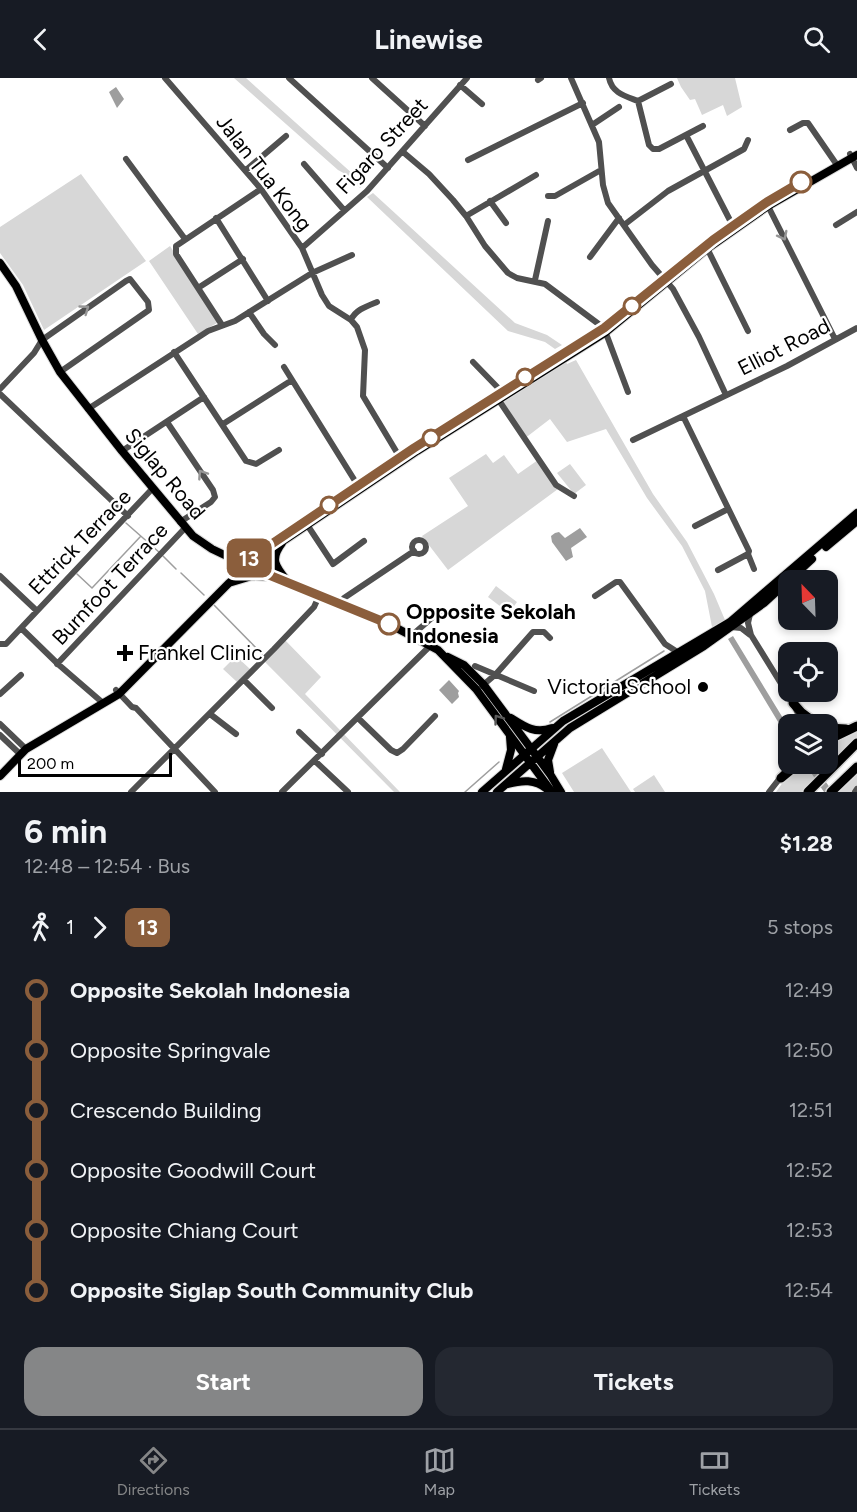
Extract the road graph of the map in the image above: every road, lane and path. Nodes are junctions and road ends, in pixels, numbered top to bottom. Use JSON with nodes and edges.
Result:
{"nodes":[{"id":1,"x":165,"y":78,"type":"edge"},
{"id":2,"x":289,"y":78,"type":"edge"},
{"id":3,"x":372,"y":78,"type":"edge"},
{"id":4,"x":456,"y":78,"type":"edge"},
{"id":5,"x":570,"y":78,"type":"edge"},
{"id":6,"x":609,"y":78,"type":"edge"},
{"id":7,"x":463,"y":82,"type":"edge"},
{"id":8,"x":672,"y":84,"type":"dead end"},
{"id":9,"x":638,"y":101,"type":"junction"},
{"id":10,"x":583,"y":103,"type":"junction"},
{"id":11,"x":482,"y":104,"type":"dead end"},
{"id":12,"x":619,"y":107,"type":"dead end"},
{"id":13,"x":592,"y":125,"type":"junction"},
{"id":14,"x":425,"y":126,"type":"junction"},
{"id":15,"x":703,"y":126,"type":"dead end"},
{"id":16,"x":790,"y":130,"type":"dead end"},
{"id":17,"x":686,"y":135,"type":"junction"},
{"id":18,"x":286,"y":136,"type":"dead end"},
{"id":19,"x":748,"y":140,"type":"dead end"},
{"id":20,"x":403,"y":152,"type":"junction"},
{"id":21,"x":854,"y":154,"type":"edge"},
{"id":22,"x":126,"y":159,"type":"dead end"},
{"id":23,"x":468,"y":160,"type":"dead end"},
{"id":24,"x":304,"y":164,"type":"dead end"},
{"id":25,"x":836,"y":164,"type":"junction"},
{"id":26,"x":388,"y":168,"type":"junction"},
{"id":27,"x":857,"y":168,"type":"edge"},
{"id":28,"x":246,"y":170,"type":"junction"},
{"id":29,"x":601,"y":170,"type":"junction"},
{"id":30,"x":704,"y":172,"type":"junction"},
{"id":31,"x":536,"y":175,"type":"dead end"},
{"id":32,"x":261,"y":189,"type":"junction"},
{"id":33,"x":548,"y":196,"type":"dead end"},
{"id":34,"x":490,"y":201,"type":"junction"},
{"id":35,"x":768,"y":206,"type":"junction"},
{"id":36,"x":344,"y":210,"type":"junction"},
{"id":37,"x":857,"y":212,"type":"edge"},
{"id":38,"x":466,"y":216,"type":"junction"},
{"id":39,"x":216,"y":218,"type":"junction"},
{"id":40,"x":618,"y":218,"type":"junction"},
{"id":41,"x":548,"y":221,"type":"dead end"},
{"id":42,"x":506,"y":223,"type":"dead end"},
{"id":43,"x":624,"y":225,"type":"junction"},
{"id":44,"x":836,"y":225,"type":"dead end"},
{"id":45,"x":734,"y":228,"type":"junction"},
{"id":46,"x":185,"y":239,"type":"junction"},
{"id":47,"x":302,"y":248,"type":"junction"},
{"id":48,"x":707,"y":248,"type":"junction"},
{"id":49,"x":352,"y":255,"type":"dead end"},
{"id":50,"x":590,"y":256,"type":"dead end"},
{"id":51,"x":243,"y":259,"type":"junction"},
{"id":52,"x":0,"y":263,"type":"edge"},
{"id":53,"x":312,"y":273,"type":"junction"},
{"id":54,"x":534,"y":280,"type":"junction"},
{"id":55,"x":666,"y":282,"type":"junction"},
{"id":56,"x":198,"y":288,"type":"junction"},
{"id":57,"x":268,"y":300,"type":"junction"},
{"id":58,"x":377,"y":302,"type":"dead end"},
{"id":59,"x":249,"y":312,"type":"junction"},
{"id":60,"x":351,"y":320,"type":"junction"},
{"id":61,"x":222,"y":325,"type":"junction"},
{"id":62,"x":605,"y":330,"type":"junction"},
{"id":63,"x":748,"y":331,"type":"dead end"},
{"id":64,"x":856,"y":331,"type":"edge"},
{"id":65,"x":835,"y":339,"type":"junction"},
{"id":66,"x":41,"y":342,"type":"junction"},
{"id":67,"x":275,"y":345,"type":"dead end"},
{"id":68,"x":174,"y":352,"type":"junction"},
{"id":69,"x":473,"y":362,"type":"dead end"},
{"id":70,"x":284,"y":367,"type":"dead end"},
{"id":71,"x":60,"y":372,"type":"junction"},
{"id":72,"x":292,"y":380,"type":"junction"},
{"id":73,"x":0,"y":392,"type":"edge"},
{"id":74,"x":628,"y":392,"type":"dead end"},
{"id":75,"x":726,"y":395,"type":"junction"},
{"id":76,"x":500,"y":396,"type":"junction"},
{"id":77,"x":204,"y":397,"type":"junction"},
{"id":78,"x":88,"y":409,"type":"junction"},
{"id":79,"x":683,"y":416,"type":"junction"},
{"id":80,"x":167,"y":422,"type":"junction"},
{"id":81,"x":223,"y":424,"type":"junction"},
{"id":82,"x":633,"y":440,"type":"dead end"},
{"id":83,"x":279,"y":450,"type":"dead end"},
{"id":84,"x":122,"y":451,"type":"junction"},
{"id":85,"x":401,"y":459,"type":"junction"},
{"id":86,"x":359,"y":487,"type":"junction"},
{"id":87,"x":152,"y":489,"type":"junction"},
{"id":88,"x":571,"y":495,"type":"dead end"},
{"id":89,"x":728,"y":509,"type":"junction"},
{"id":90,"x":857,"y":513,"type":"edge"},
{"id":91,"x":128,"y":516,"type":"junction"},
{"id":92,"x":857,"y":521,"type":"edge"},
{"id":93,"x":305,"y":522,"type":"junction"},
{"id":94,"x":182,"y":525,"type":"junction"},
{"id":95,"x":695,"y":526,"type":"dead end"},
{"id":96,"x":285,"y":540,"type":"junction"},
{"id":97,"x":364,"y":541,"type":"dead end"},
{"id":98,"x":414,"y":551,"type":"dead end"},
{"id":99,"x":748,"y":554,"type":"junction"},
{"id":100,"x":245,"y":565,"type":"junction"},
{"id":101,"x":754,"y":569,"type":"dead end"},
{"id":102,"x":718,"y":570,"type":"dead end"},
{"id":103,"x":0,"y":576,"type":"edge"},
{"id":104,"x":275,"y":577,"type":"junction"},
{"id":105,"x":228,"y":584,"type":"junction"},
{"id":106,"x":290,"y":584,"type":"junction"},
{"id":107,"x":319,"y":596,"type":"junction"},
{"id":108,"x":595,"y":596,"type":"dead end"},
{"id":109,"x":341,"y":605,"type":"junction"},
{"id":110,"x":441,"y":610,"type":"dead end"},
{"id":111,"x":37,"y":611,"type":"junction"},
{"id":112,"x":750,"y":614,"type":"junction"},
{"id":113,"x":731,"y":627,"type":"junction"},
{"id":114,"x":21,"y":628,"type":"junction"},
{"id":115,"x":751,"y":635,"type":"junction"},
{"id":116,"x":411,"y":636,"type":"junction"},
{"id":117,"x":550,"y":638,"type":"dead end"},
{"id":118,"x":3,"y":644,"type":"edge"},
{"id":119,"x":665,"y":644,"type":"junction"},
{"id":120,"x":431,"y":645,"type":"junction"},
{"id":121,"x":679,"y":653,"type":"junction"},
{"id":122,"x":666,"y":661,"type":"junction"},
{"id":123,"x":57,"y":663,"type":"junction"},
{"id":124,"x":475,"y":666,"type":"dead end"},
{"id":125,"x":496,"y":674,"type":"junction"},
{"id":126,"x":21,"y":675,"type":"dead end"},
{"id":127,"x":244,"y":680,"type":"junction"},
{"id":128,"x":480,"y":687,"type":"junction"},
{"id":129,"x":534,"y":691,"type":"dead end"},
{"id":130,"x":118,"y":692,"type":"junction"},
{"id":131,"x":0,"y":694,"type":"edge"},
{"id":132,"x":102,"y":701,"type":"junction"},
{"id":133,"x":793,"y":703,"type":"junction"},
{"id":134,"x":272,"y":708,"type":"dead end"},
{"id":135,"x":210,"y":714,"type":"junction"},
{"id":136,"x":798,"y":714,"type":"edge"},
{"id":137,"x":804,"y":714,"type":"edge"},
{"id":138,"x":435,"y":716,"type":"dead end"},
{"id":139,"x":507,"y":716,"type":"junction"},
{"id":140,"x":358,"y":718,"type":"junction"},
{"id":141,"x":0,"y":724,"type":"edge"},
{"id":142,"x":556,"y":726,"type":"junction"},
{"id":143,"x":838,"y":728,"type":"edge"},
{"id":144,"x":854,"y":728,"type":"edge"},
{"id":145,"x":298,"y":732,"type":"dead end"},
{"id":146,"x":236,"y":734,"type":"dead end"},
{"id":147,"x":0,"y":735,"type":"edge"},
{"id":148,"x":510,"y":735,"type":"junction"},
{"id":149,"x":838,"y":735,"type":"edge"},
{"id":150,"x":556,"y":740,"type":"junction"},
{"id":151,"x":857,"y":743,"type":"edge"},
{"id":152,"x":21,"y":750,"type":"junction"},
{"id":153,"x":173,"y":750,"type":"junction"},
{"id":154,"x":528,"y":752,"type":"junction"},
{"id":155,"x":322,"y":754,"type":"junction"},
{"id":156,"x":534,"y":759,"type":"junction"},
{"id":157,"x":315,"y":761,"type":"junction"},
{"id":158,"x":857,"y":767,"type":"edge"},
{"id":159,"x":0,"y":770,"type":"edge"},
{"id":160,"x":504,"y":773,"type":"junction"},
{"id":161,"x":550,"y":774,"type":"junction"},
{"id":162,"x":784,"y":774,"type":"edge"},
{"id":163,"x":786,"y":774,"type":"edge"},
{"id":164,"x":0,"y":776,"type":"edge"},
{"id":165,"x":781,"y":778,"type":"junction"},
{"id":166,"x":505,"y":785,"type":"junction"},
{"id":167,"x":285,"y":791,"type":"edge"},
{"id":168,"x":832,"y":791,"type":"edge"},
{"id":169,"x":131,"y":792,"type":"edge"},
{"id":170,"x":214,"y":792,"type":"edge"},
{"id":171,"x":348,"y":792,"type":"edge"},
{"id":172,"x":482,"y":792,"type":"edge"},
{"id":173,"x":497,"y":792,"type":"edge"},
{"id":174,"x":552,"y":792,"type":"edge"},
{"id":175,"x":561,"y":792,"type":"edge"},
{"id":176,"x":769,"y":792,"type":"edge"},
{"id":177,"x":808,"y":792,"type":"edge"}],
"edges":[{"from":1,"to":28,"type":"street","name":"Jalan Tua Kong"},
{"from":2,"to":26,"type":"street"},
{"from":3,"to":14,"type":"street"},
{"from":4,"to":7,"type":"street"},
{"from":5,"to":10,"type":"street"},
{"from":6,"to":9,"type":"street"},
{"from":7,"to":11,"type":"street"},
{"from":7,"to":14,"type":"street","name":"Figaro Street"},
{"from":8,"to":9,"type":"street"},
{"from":9,"to":17,"type":"street"},
{"from":10,"to":13,"type":"street"},
{"from":10,"to":23,"type":"street"},
{"from":12,"to":13,"type":"street"},
{"from":13,"to":29,"type":"street"},
{"from":14,"to":20,"type":"street","name":"Figaro Street"},
{"from":15,"to":17,"type":"street"},
{"from":16,"to":25,"type":"street"},
{"from":17,"to":30,"type":"street"},
{"from":18,"to":28,"type":"street"},
{"from":19,"to":30,"type":"street"},
{"from":20,"to":26,"type":"street","name":"Figaro Street"},
{"from":20,"to":38,"type":"street"},
{"from":21,"to":25,"type":"main road"},
{"from":21,"to":27,"type":"street"},
{"from":22,"to":46,"type":"street"},
{"from":24,"to":36,"type":"street","name":"Figaro Street"},
{"from":25,"to":35,"type":"main road"},
{"from":25,"to":45,"type":"main road"},
{"from":26,"to":36,"type":"street","name":"Figaro Street"},
{"from":28,"to":32,"type":"street","name":"Jalan Tua Kong"},
{"from":29,"to":33,"type":"street"},
{"from":29,"to":40,"type":"street"},
{"from":30,"to":43,"type":"street"},
{"from":30,"to":45,"type":"street"},
{"from":31,"to":34,"type":"street"},
{"from":32,"to":39,"type":"street"},
{"from":32,"to":47,"type":"street","name":"Jalan Tua Kong"},
{"from":34,"to":38,"type":"street"},
{"from":34,"to":42,"type":"street"},
{"from":35,"to":45,"type":"main road"},
{"from":35,"to":65,"type":"street","one_way":true},
{"from":36,"to":47,"type":"street","name":"Figaro Street"},
{"from":37,"to":44,"type":"street"},
{"from":38,"to":54,"type":"street"},
{"from":39,"to":46,"type":"street"},
{"from":39,"to":51,"type":"street"},
{"from":40,"to":43,"type":"street"},
{"from":40,"to":50,"type":"street"},
{"from":41,"to":54,"type":"street"},
{"from":43,"to":55,"type":"street"},
{"from":45,"to":48,"type":"main road"},
{"from":46,"to":56,"type":"street"},
{"from":47,"to":53,"type":"street","name":"Jalan Tua Kong"},
{"from":48,"to":55,"type":"main road"},
{"from":48,"to":63,"type":"street"},
{"from":49,"to":53,"type":"street"},
{"from":51,"to":56,"type":"street"},
{"from":51,"to":57,"type":"street"},
{"from":52,"to":66,"type":"main road","name":"Siglap Road"},
{"from":53,"to":57,"type":"street"},
{"from":53,"to":60,"type":"street","name":"Jalan Tua Kong"},
{"from":54,"to":62,"type":"street"},
{"from":55,"to":62,"type":"main road"},
{"from":55,"to":75,"type":"street"},
{"from":56,"to":61,"type":"street"},
{"from":57,"to":59,"type":"street"},
{"from":58,"to":60,"type":"street"},
{"from":59,"to":61,"type":"street"},
{"from":59,"to":67,"type":"street"},
{"from":60,"to":85,"type":"street","name":"Jalan Tua Kong"},
{"from":61,"to":68,"type":"street"},
{"from":62,"to":74,"type":"street"},
{"from":62,"to":76,"type":"main road"},
{"from":64,"to":65,"type":"street","name":"Elliot Road"},
{"from":65,"to":75,"type":"street","name":"Elliot Road"},
{"from":66,"to":71,"type":"main road","name":"Siglap Road"},
{"from":66,"to":71,"type":"street","one_way":true},
{"from":66,"to":73,"type":"street"},
{"from":68,"to":77,"type":"street"},
{"from":68,"to":78,"type":"street"},
{"from":69,"to":76,"type":"street"},
{"from":70,"to":72,"type":"street"},
{"from":71,"to":78,"type":"main road","name":"Siglap Road"},
{"from":72,"to":81,"type":"street"},
{"from":72,"to":86,"type":"street"},
{"from":73,"to":91,"type":"street"},
{"from":75,"to":79,"type":"street","name":"Elliot Road"},
{"from":76,"to":85,"type":"main road"},
{"from":76,"to":88,"type":"street"},
{"from":77,"to":80,"type":"street"},
{"from":77,"to":81,"type":"street"},
{"from":78,"to":84,"type":"main road","name":"Siglap Road"},
{"from":79,"to":82,"type":"street","name":"Elliot Road"},
{"from":79,"to":89,"type":"street"},
{"from":80,"to":84,"type":"street"},
{"from":94,"to":80,"type":"street","name":"Burnfoot Terrace","one_way":true},
{"from":81,"to":83,"type":"street"},
{"from":84,"to":87,"type":"main road","name":"Siglap Road"},
{"from":85,"to":86,"type":"main road"},
{"from":86,"to":93,"type":"main road"},
{"from":87,"to":91,"type":"street","name":"Ettrick Terrace"},
{"from":87,"to":94,"type":"main road","name":"Siglap Road"},
{"from":89,"to":95,"type":"street"},
{"from":89,"to":99,"type":"street"},
{"from":90,"to":121,"type":"main road"},
{"from":91,"to":111,"type":"street","name":"Ettrick Terrace"},
{"from":92,"to":112,"type":"main road"},
{"from":93,"to":96,"type":"main road"},
{"from":93,"to":97,"type":"street"},
{"from":93,"to":100,"type":"main road"},
{"from":94,"to":100,"type":"main road","name":"Siglap Road"},
{"from":94,"to":123,"type":"street","name":"Burnfoot Terrace"},
{"from":96,"to":100,"type":"main road"},
{"from":96,"to":106,"type":"main road"},
{"from":98,"to":109,"type":"street"},
{"from":99,"to":101,"type":"street"},
{"from":99,"to":102,"type":"street"},
{"from":100,"to":104,"type":"main road","name":"Siglap Road"},
{"from":100,"to":105,"type":"main road"},
{"from":100,"to":130,"type":"main road"},
{"from":103,"to":111,"type":"street"},
{"from":104,"to":105,"type":"main road"},
{"from":104,"to":106,"type":"main road","name":"Siglap Road"},
{"from":105,"to":130,"type":"main road"},
{"from":106,"to":107,"type":"main road","name":"Siglap Road"},
{"from":107,"to":109,"type":"main road","name":"Siglap Road"},
{"from":107,"to":127,"type":"street"},
{"from":108,"to":119,"type":"street"},
{"from":109,"to":116,"type":"main road","name":"Siglap Road"},
{"from":110,"to":116,"type":"street"},
{"from":111,"to":114,"type":"street","name":"Ettrick Terrace"},
{"from":112,"to":113,"type":"main road"},
{"from":112,"to":115,"type":"street"},
{"from":113,"to":115,"type":"street"},
{"from":113,"to":150,"type":"main road"},
{"from":114,"to":118,"type":"street","name":"Ettrick Terrace"},
{"from":114,"to":123,"type":"street"},
{"from":115,"to":133,"type":"street"},
{"from":116,"to":120,"type":"main road","name":"Siglap Road"},
{"from":117,"to":125,"type":"street"},
{"from":119,"to":121,"type":"street"},
{"from":119,"to":122,"type":"street"},
{"from":120,"to":128,"type":"main road","name":"Siglap Road"},
{"from":120,"to":140,"type":"street"},
{"from":121,"to":122,"type":"main road"},
{"from":122,"to":142,"type":"main road"},
{"from":123,"to":132,"type":"street"},
{"from":124,"to":125,"type":"street"},
{"from":125,"to":128,"type":"street"},
{"from":125,"to":129,"type":"street"},
{"from":126,"to":131,"type":"street"},
{"from":127,"to":134,"type":"street"},
{"from":127,"to":135,"type":"street"},
{"from":128,"to":139,"type":"main road","name":"Siglap Road"},
{"from":148,"to":128,"type":"main road","name":"Siglap Road","one_way":true},
{"from":130,"to":132,"type":"main road"},
{"from":130,"to":153,"type":"street"},
{"from":132,"to":152,"type":"main road"},
{"from":133,"to":136,"type":"street"},
{"from":133,"to":137,"type":"highway"},
{"from":135,"to":146,"type":"street"},
{"from":135,"to":153,"type":"street"},
{"from":138,"to":140,"type":"street"},
{"from":139,"to":142,"type":"main road"},
{"from":139,"to":154,"type":"main road","name":"Siglap Road"},
{"from":140,"to":155,"type":"street"},
{"from":141,"to":152,"type":"street"},
{"from":142,"to":154,"type":"main road"},
{"from":143,"to":144,"type":"highway"},
{"from":144,"to":149,"type":"highway"},
{"from":145,"to":155,"type":"street"},
{"from":147,"to":152,"type":"street"},
{"from":148,"to":154,"type":"main road","name":"Siglap Road"},
{"from":148,"to":160,"type":"main road"},
{"from":150,"to":156,"type":"main road"},
{"from":150,"to":161,"type":"main road"},
{"from":151,"to":177,"type":"highway"},
{"from":152,"to":159,"type":"main road"},
{"from":152,"to":164,"type":"main road"},
{"from":153,"to":169,"type":"street"},
{"from":153,"to":170,"type":"street"},
{"from":154,"to":156,"type":"main road","name":"Siglap Road"},
{"from":154,"to":160,"type":"main road"},
{"from":155,"to":157,"type":"street"},
{"from":156,"to":161,"type":"main road","name":"Siglap Road"},
{"from":156,"to":166,"type":"main road"},
{"from":156,"to":174,"type":"main road","name":"Siglap Road"},
{"from":157,"to":167,"type":"street"},
{"from":157,"to":171,"type":"street"},
{"from":158,"to":168,"type":"highway"},
{"from":160,"to":172,"type":"main road"},
{"from":161,"to":175,"type":"main road","name":"Siglap Road"},
{"from":162,"to":165,"type":"street"},
{"from":163,"to":165,"type":"highway"},
{"from":165,"to":176,"type":"street"},
{"from":166,"to":173,"type":"main road"},
{"from":166,"to":174,"type":"main road"}]}
